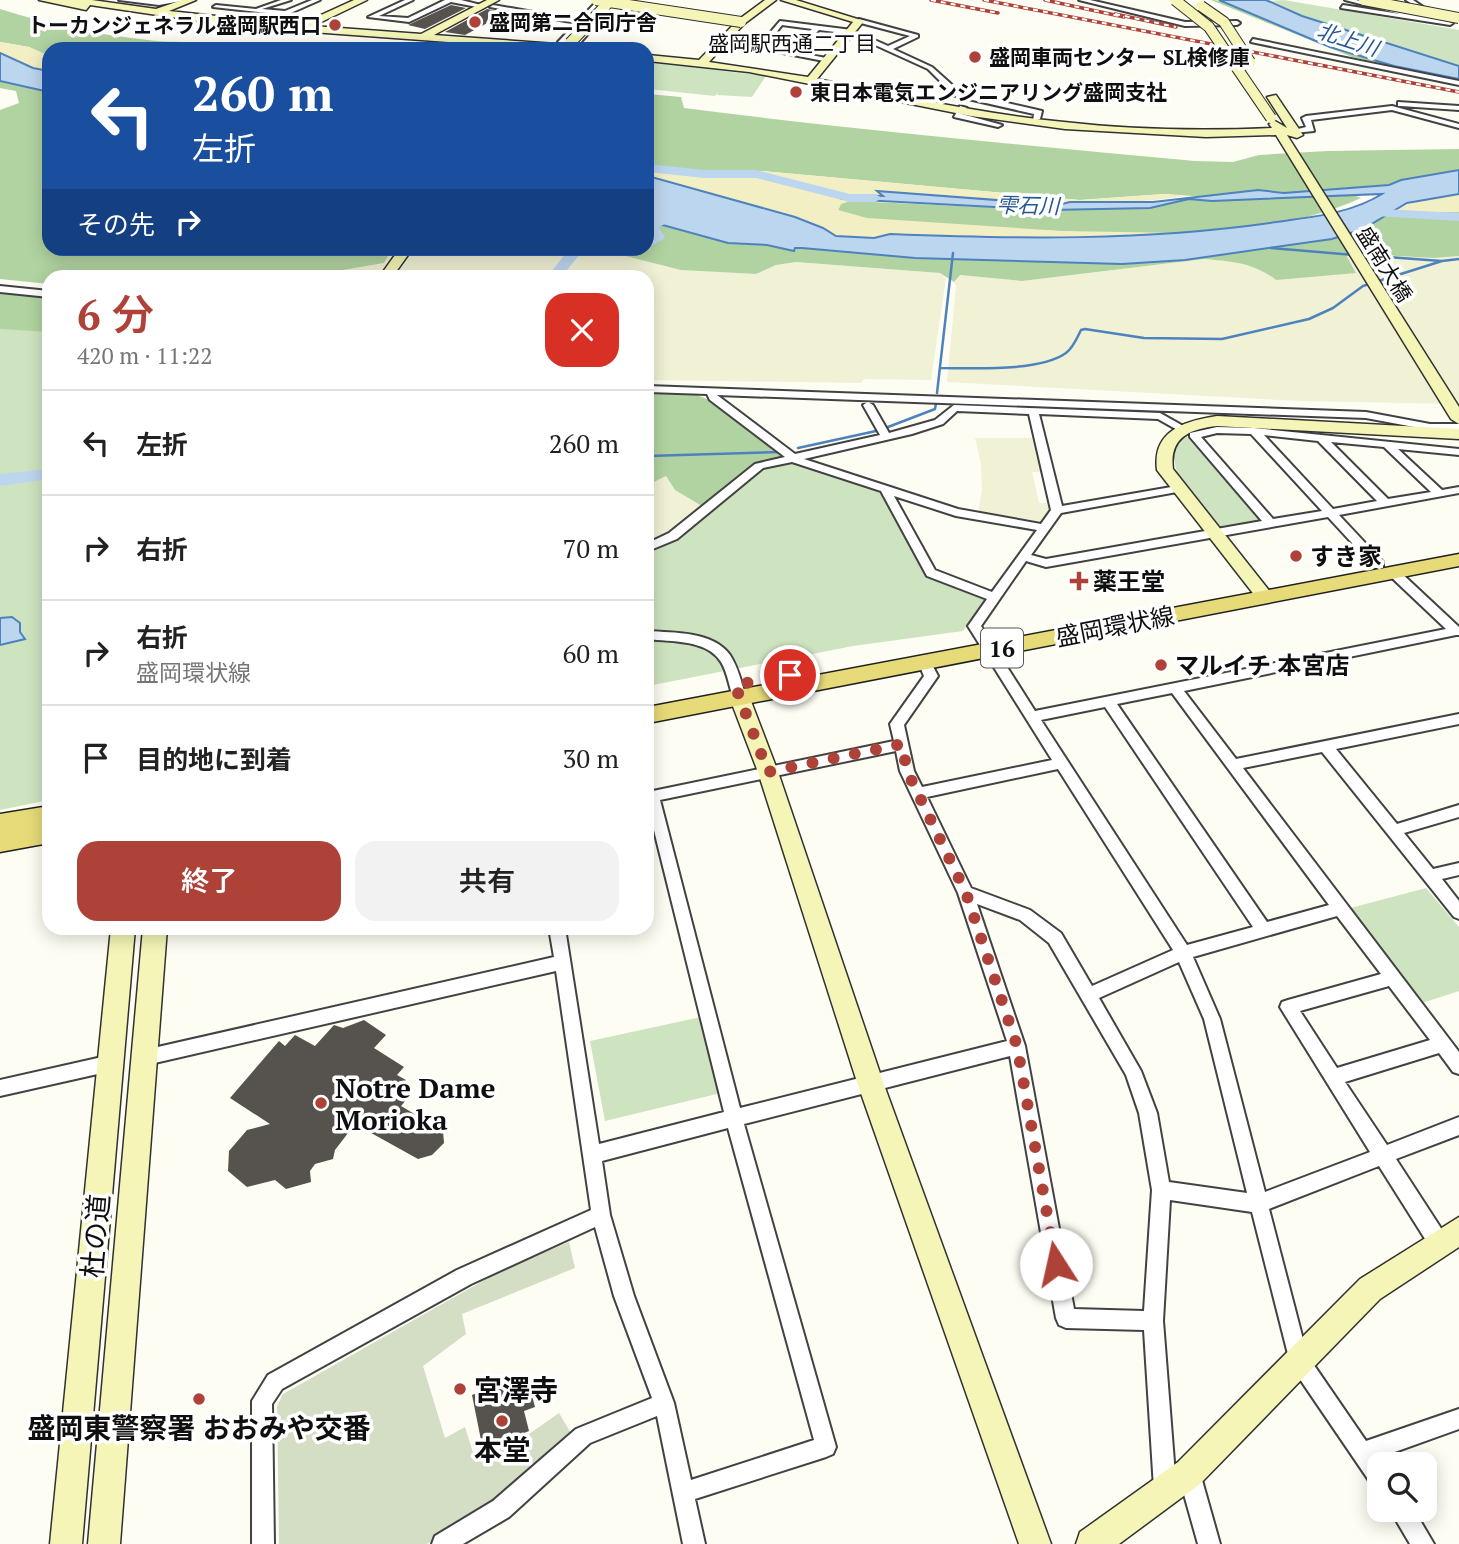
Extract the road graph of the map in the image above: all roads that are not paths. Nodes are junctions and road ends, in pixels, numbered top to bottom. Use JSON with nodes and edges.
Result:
{"nodes":[{"id":1,"x":44,"y":0,"type":"edge"},
{"id":2,"x":72,"y":0,"type":"edge"},
{"id":3,"x":122,"y":0,"type":"edge"},
{"id":4,"x":184,"y":0,"type":"edge"},
{"id":5,"x":191,"y":0,"type":"edge"},
{"id":6,"x":240,"y":0,"type":"edge"},
{"id":7,"x":288,"y":0,"type":"edge"},
{"id":8,"x":317,"y":0,"type":"edge"},
{"id":9,"x":362,"y":0,"type":"edge"},
{"id":10,"x":410,"y":0,"type":"edge"},
{"id":11,"x":451,"y":0,"type":"edge"},
{"id":12,"x":771,"y":0,"type":"edge"},
{"id":13,"x":786,"y":0,"type":"edge"},
{"id":14,"x":1082,"y":0,"type":"edge"},
{"id":15,"x":1175,"y":0,"type":"edge"},
{"id":16,"x":1189,"y":0,"type":"edge"},
{"id":17,"x":1355,"y":0,"type":"edge"},
{"id":18,"x":1379,"y":0,"type":"edge"},
{"id":19,"x":1409,"y":0,"type":"edge"},
{"id":20,"x":606,"y":1,"type":"edge"},
{"id":21,"x":490,"y":4,"type":"edge"},
{"id":22,"x":251,"y":10,"type":"junction"},
{"id":23,"x":1419,"y":11,"type":"junction"},
{"id":24,"x":149,"y":14,"type":"junction"},
{"id":25,"x":1455,"y":15,"type":"edge"},
{"id":26,"x":859,"y":21,"type":"junction"},
{"id":27,"x":579,"y":22,"type":"junction"},
{"id":28,"x":741,"y":22,"type":"junction"},
{"id":29,"x":1237,"y":23,"type":"dead end"},
{"id":30,"x":817,"y":28,"type":"junction"},
{"id":31,"x":296,"y":30,"type":"junction"},
{"id":32,"x":852,"y":32,"type":"junction"},
{"id":33,"x":418,"y":39,"type":"junction"},
{"id":34,"x":1253,"y":41,"type":"dead end"},
{"id":35,"x":451,"y":42,"type":"edge"},
{"id":36,"x":472,"y":42,"type":"edge"},
{"id":37,"x":562,"y":42,"type":"edge"},
{"id":38,"x":568,"y":42,"type":"edge"},
{"id":39,"x":579,"y":42,"type":"edge"},
{"id":40,"x":889,"y":48,"type":"junction"},
{"id":41,"x":791,"y":53,"type":"junction"},
{"id":42,"x":654,"y":57,"type":"edge"},
{"id":43,"x":829,"y":60,"type":"junction"},
{"id":44,"x":704,"y":61,"type":"junction"},
{"id":45,"x":1258,"y":75,"type":"dead end"},
{"id":46,"x":813,"y":78,"type":"junction"},
{"id":47,"x":1459,"y":83,"type":"edge"},
{"id":48,"x":1265,"y":86,"type":"dead end"},
{"id":49,"x":1380,"y":108,"type":"junction"},
{"id":50,"x":1459,"y":108,"type":"edge"},
{"id":51,"x":961,"y":110,"type":"junction"},
{"id":52,"x":1036,"y":119,"type":"junction"},
{"id":53,"x":998,"y":125,"type":"dead end"},
{"id":54,"x":1459,"y":126,"type":"edge"},
{"id":55,"x":1294,"y":131,"type":"junction"},
{"id":56,"x":1288,"y":139,"type":"junction"},
{"id":57,"x":0,"y":289,"type":"edge"},
{"id":58,"x":42,"y":293,"type":"edge"},
{"id":59,"x":654,"y":389,"type":"edge"},
{"id":60,"x":711,"y":392,"type":"junction"},
{"id":61,"x":1459,"y":395,"type":"edge"},
{"id":62,"x":868,"y":405,"type":"dead end"},
{"id":63,"x":1033,"y":411,"type":"junction"},
{"id":64,"x":1459,"y":419,"type":"edge"},
{"id":65,"x":1459,"y":427,"type":"edge"},
{"id":66,"x":1257,"y":428,"type":"junction"},
{"id":67,"x":1181,"y":429,"type":"junction"},
{"id":68,"x":1459,"y":435,"type":"edge"},
{"id":69,"x":886,"y":437,"type":"junction"},
{"id":70,"x":1320,"y":437,"type":"junction"},
{"id":71,"x":1386,"y":444,"type":"junction"},
{"id":72,"x":1459,"y":452,"type":"edge"},
{"id":73,"x":796,"y":460,"type":"junction"},
{"id":74,"x":1177,"y":489,"type":"junction"},
{"id":75,"x":1459,"y":490,"type":"edge"},
{"id":76,"x":886,"y":491,"type":"junction"},
{"id":77,"x":1440,"y":494,"type":"junction"},
{"id":78,"x":1386,"y":503,"type":"junction"},
{"id":79,"x":1057,"y":510,"type":"junction"},
{"id":80,"x":1329,"y":512,"type":"junction"},
{"id":81,"x":1271,"y":524,"type":"junction"},
{"id":82,"x":1045,"y":528,"type":"junction"},
{"id":83,"x":1213,"y":533,"type":"junction"},
{"id":84,"x":654,"y":544,"type":"edge"},
{"id":85,"x":1459,"y":549,"type":"edge"},
{"id":86,"x":1025,"y":557,"type":"junction"},
{"id":87,"x":1459,"y":560,"type":"edge"},
{"id":88,"x":1387,"y":569,"type":"junction"},
{"id":89,"x":1261,"y":593,"type":"junction"},
{"id":90,"x":994,"y":597,"type":"junction"},
{"id":91,"x":1457,"y":633,"type":"edge"},
{"id":92,"x":654,"y":636,"type":"edge"},
{"id":93,"x":985,"y":645,"type":"junction"},
{"id":94,"x":923,"y":662,"type":"junction"},
{"id":95,"x":1175,"y":688,"type":"junction"},
{"id":96,"x":737,"y":691,"type":"junction"},
{"id":97,"x":654,"y":700,"type":"edge"},
{"id":98,"x":1108,"y":701,"type":"junction"},
{"id":99,"x":654,"y":713,"type":"edge"},
{"id":100,"x":1034,"y":716,"type":"junction"},
{"id":101,"x":1459,"y":719,"type":"edge"},
{"id":102,"x":902,"y":744,"type":"junction"},
{"id":103,"x":1325,"y":747,"type":"junction"},
{"id":104,"x":1062,"y":763,"type":"junction"},
{"id":105,"x":1233,"y":765,"type":"junction"},
{"id":106,"x":768,"y":772,"type":"junction"},
{"id":107,"x":918,"y":793,"type":"junction"},
{"id":108,"x":654,"y":795,"type":"edge"},
{"id":109,"x":654,"y":811,"type":"edge"},
{"id":110,"x":1459,"y":811,"type":"edge"},
{"id":111,"x":42,"y":816,"type":"edge"},
{"id":112,"x":0,"y":824,"type":"edge"},
{"id":113,"x":1393,"y":831,"type":"junction"},
{"id":114,"x":42,"y":834,"type":"edge"},
{"id":115,"x":0,"y":842,"type":"edge"},
{"id":116,"x":1459,"y":869,"type":"edge"},
{"id":117,"x":1430,"y":876,"type":"junction"},
{"id":118,"x":966,"y":893,"type":"junction"},
{"id":119,"x":1339,"y":909,"type":"junction"},
{"id":120,"x":1459,"y":912,"type":"edge"},
{"id":121,"x":1263,"y":929,"type":"junction"},
{"id":122,"x":122,"y":935,"type":"edge"},
{"id":123,"x":155,"y":935,"type":"edge"},
{"id":124,"x":558,"y":935,"type":"edge"},
{"id":125,"x":1183,"y":953,"type":"junction"},
{"id":126,"x":563,"y":961,"type":"junction"},
{"id":127,"x":1393,"y":978,"type":"junction"},
{"id":128,"x":1089,"y":995,"type":"junction"},
{"id":129,"x":1442,"y":1044,"type":"junction"},
{"id":130,"x":1017,"y":1046,"type":"junction"},
{"id":131,"x":146,"y":1057,"type":"junction"},
{"id":132,"x":111,"y":1063,"type":"junction"},
{"id":133,"x":1459,"y":1066,"type":"edge"},
{"id":134,"x":1335,"y":1077,"type":"junction"},
{"id":135,"x":870,"y":1082,"type":"junction"},
{"id":136,"x":0,"y":1088,"type":"edge"},
{"id":137,"x":734,"y":1118,"type":"junction"},
{"id":138,"x":1459,"y":1126,"type":"edge"},
{"id":139,"x":594,"y":1154,"type":"junction"},
{"id":140,"x":1383,"y":1155,"type":"junction"},
{"id":141,"x":1161,"y":1190,"type":"junction"},
{"id":142,"x":1258,"y":1204,"type":"junction"},
{"id":143,"x":601,"y":1215,"type":"junction"},
{"id":144,"x":1449,"y":1237,"type":"edge"},
{"id":145,"x":1153,"y":1321,"type":"junction"},
{"id":146,"x":1298,"y":1359,"type":"junction"},
{"id":147,"x":664,"y":1403,"type":"junction"},
{"id":148,"x":1459,"y":1419,"type":"edge"},
{"id":149,"x":1362,"y":1453,"type":"junction"},
{"id":150,"x":1367,"y":1460,"type":"edge"},
{"id":151,"x":1177,"y":1480,"type":"junction"},
{"id":152,"x":685,"y":1492,"type":"junction"},
{"id":153,"x":1409,"y":1522,"type":"edge"},
{"id":154,"x":66,"y":1544,"type":"edge"},
{"id":155,"x":104,"y":1544,"type":"edge"},
{"id":156,"x":263,"y":1544,"type":"edge"},
{"id":157,"x":443,"y":1544,"type":"edge"},
{"id":158,"x":694,"y":1544,"type":"edge"},
{"id":159,"x":1035,"y":1544,"type":"edge"},
{"id":160,"x":1092,"y":1544,"type":"edge"},
{"id":161,"x":1209,"y":1544,"type":"edge"},
{"id":162,"x":1423,"y":1544,"type":"edge"}],
"edges":[{"from":1,"to":24,"type":"street"},
{"from":2,"to":24,"type":"street"},
{"from":3,"to":4,"type":"street"},
{"from":5,"to":24,"type":"street"},
{"from":6,"to":22,"type":"street"},
{"from":7,"to":22,"type":"street"},
{"from":8,"to":22,"type":"street"},
{"from":9,"to":31,"type":"street"},
{"from":10,"to":11,"type":"street"},
{"from":11,"to":21,"type":"street"},
{"from":12,"to":28,"type":"street"},
{"from":13,"to":26,"type":"street"},
{"from":14,"to":29,"type":"street"},
{"from":15,"to":56,"type":"street","bridge":true},
{"from":16,"to":45,"type":"street","bridge":true},
{"from":17,"to":23,"type":"street"},
{"from":17,"to":23,"type":"street"},
{"from":17,"to":25,"type":"street","bridge":true},
{"from":18,"to":23,"type":"street"},
{"from":19,"to":23,"type":"street"},
{"from":20,"to":27,"type":"street"},
{"from":20,"to":28,"type":"street","bridge":true},
{"from":20,"to":38,"type":"street","bridge":true},
{"from":20,"to":39,"type":"street"},
{"from":21,"to":27,"type":"street"},
{"from":21,"to":33,"type":"street"},
{"from":23,"to":25,"type":"street"},
{"from":24,"to":31,"type":"street"},
{"from":26,"to":32,"type":"street"},
{"from":26,"to":40,"type":"street"},
{"from":27,"to":37,"type":"street"},
{"from":28,"to":44,"type":"street"},
{"from":30,"to":32,"type":"street"},
{"from":30,"to":41,"type":"street"},
{"from":30,"to":41,"type":"street"},
{"from":31,"to":33,"type":"street"},
{"from":32,"to":40,"type":"street"},
{"from":32,"to":43,"type":"street"},
{"from":33,"to":35,"type":"street"},
{"from":33,"to":36,"type":"street"},
{"from":34,"to":47,"type":"street"},
{"from":40,"to":52,"type":"street"},
{"from":41,"to":43,"type":"street"},
{"from":42,"to":44,"type":"street"},
{"from":43,"to":46,"type":"street"},
{"from":44,"to":46,"type":"street"},
{"from":46,"to":51,"type":"street"},
{"from":48,"to":55,"type":"street","name":"盛南大橋"},
{"from":49,"to":50,"type":"street"},
{"from":49,"to":54,"type":"street"},
{"from":49,"to":55,"type":"street"},
{"from":51,"to":52,"type":"street"},
{"from":51,"to":53,"type":"street"},
{"from":51,"to":56,"type":"street"},
{"from":52,"to":56,"type":"street"},
{"from":55,"to":56,"type":"street","name":"盛南大橋"},
{"from":55,"to":56,"type":"street"},
{"from":56,"to":61,"type":"street","name":"盛南大橋"},
{"from":56,"to":64,"type":"street","name":"盛南大橋"},
{"from":57,"to":58,"type":"street"},
{"from":59,"to":60,"type":"street"},
{"from":60,"to":65,"type":"street"},
{"from":60,"to":73,"type":"street"},
{"from":62,"to":69,"type":"street"},
{"from":63,"to":67,"type":"street"},
{"from":63,"to":69,"type":"street"},
{"from":63,"to":79,"type":"street"},
{"from":66,"to":67,"type":"street"},
{"from":66,"to":68,"type":"street"},
{"from":66,"to":70,"type":"street"},
{"from":66,"to":80,"type":"street"},
{"from":66,"to":81,"type":"street"},
{"from":67,"to":74,"type":"street"},
{"from":69,"to":73,"type":"street"},
{"from":70,"to":71,"type":"street"},
{"from":70,"to":78,"type":"street"},
{"from":71,"to":72,"type":"street"},
{"from":71,"to":77,"type":"street"},
{"from":73,"to":76,"type":"street"},
{"from":73,"to":84,"type":"street"},
{"from":74,"to":79,"type":"street"},
{"from":74,"to":83,"type":"street"},
{"from":75,"to":77,"type":"street"},
{"from":76,"to":82,"type":"street"},
{"from":76,"to":90,"type":"street"},
{"from":77,"to":78,"type":"street"},
{"from":78,"to":80,"type":"street"},
{"from":79,"to":82,"type":"street"},
{"from":80,"to":81,"type":"street"},
{"from":80,"to":88,"type":"street"},
{"from":81,"to":83,"type":"street"},
{"from":82,"to":86,"type":"street"},
{"from":83,"to":86,"type":"street"},
{"from":83,"to":89,"type":"street"},
{"from":85,"to":88,"type":"main road","name":"盛岡環状線","number":"16"},
{"from":86,"to":90,"type":"street"},
{"from":87,"to":88,"type":"main road","name":"盛岡環状線","number":"16"},
{"from":88,"to":89,"type":"main road","name":"盛岡環状線","number":"16"},
{"from":88,"to":91,"type":"street"},
{"from":89,"to":93,"type":"main road","name":"盛岡環状線","number":"16"},
{"from":90,"to":93,"type":"street"},
{"from":91,"to":95,"type":"street"},
{"from":92,"to":96,"type":"street"},
{"from":93,"to":94,"type":"main road","name":"盛岡環状線","number":"16"},
{"from":93,"to":96,"type":"main road","name":"盛岡環状線","number":"16"},
{"from":93,"to":100,"type":"street"},
{"from":94,"to":96,"type":"main road","name":"盛岡環状線","number":"16"},
{"from":94,"to":102,"type":"street"},
{"from":95,"to":98,"type":"street"},
{"from":95,"to":105,"type":"street"},
{"from":96,"to":97,"type":"main road","name":"盛岡環状線","number":"16"},
{"from":96,"to":99,"type":"main road","name":"盛岡環状線","number":"16"},
{"from":96,"to":106,"type":"street"},
{"from":98,"to":100,"type":"street"},
{"from":98,"to":121,"type":"street"},
{"from":100,"to":104,"type":"street"},
{"from":101,"to":103,"type":"street"},
{"from":102,"to":106,"type":"street"},
{"from":102,"to":107,"type":"street"},
{"from":103,"to":105,"type":"street"},
{"from":103,"to":113,"type":"street"},
{"from":104,"to":107,"type":"street"},
{"from":104,"to":125,"type":"street"},
{"from":105,"to":119,"type":"street"},
{"from":106,"to":108,"type":"street"},
{"from":106,"to":135,"type":"street"},
{"from":107,"to":118,"type":"street"},
{"from":109,"to":137,"type":"street"},
{"from":110,"to":113,"type":"street"},
{"from":111,"to":112,"type":"main road"},
{"from":113,"to":117,"type":"street"},
{"from":114,"to":115,"type":"main road"},
{"from":116,"to":117,"type":"street"},
{"from":117,"to":120,"type":"street"},
{"from":118,"to":128,"type":"street"},
{"from":118,"to":130,"type":"street"},
{"from":119,"to":121,"type":"street"},
{"from":119,"to":127,"type":"street"},
{"from":121,"to":125,"type":"street"},
{"from":122,"to":132,"type":"street","name":"杜の道"},
{"from":123,"to":131,"type":"street","name":"杜の道"},
{"from":124,"to":126,"type":"street"},
{"from":125,"to":128,"type":"street"},
{"from":125,"to":142,"type":"street"},
{"from":126,"to":131,"type":"street"},
{"from":126,"to":139,"type":"street"},
{"from":127,"to":129,"type":"street"},
{"from":127,"to":134,"type":"street"},
{"from":128,"to":141,"type":"street"},
{"from":129,"to":133,"type":"street"},
{"from":129,"to":134,"type":"street"},
{"from":130,"to":135,"type":"street"},
{"from":130,"to":145,"type":"street"},
{"from":131,"to":155,"type":"street","name":"杜の道"},
{"from":132,"to":136,"type":"street"},
{"from":132,"to":154,"type":"street","name":"杜の道"},
{"from":134,"to":140,"type":"street"},
{"from":135,"to":137,"type":"street"},
{"from":135,"to":159,"type":"street"},
{"from":137,"to":139,"type":"street"},
{"from":137,"to":152,"type":"street"},
{"from":138,"to":140,"type":"street"},
{"from":139,"to":143,"type":"street"},
{"from":140,"to":142,"type":"street"},
{"from":140,"to":144,"type":"street"},
{"from":141,"to":142,"type":"street"},
{"from":141,"to":145,"type":"street"},
{"from":142,"to":146,"type":"street"},
{"from":143,"to":147,"type":"street"},
{"from":143,"to":156,"type":"street"},
{"from":144,"to":146,"type":"street"},
{"from":145,"to":151,"type":"street"},
{"from":146,"to":149,"type":"street"},
{"from":146,"to":151,"type":"street"},
{"from":147,"to":152,"type":"street"},
{"from":147,"to":157,"type":"street"},
{"from":148,"to":149,"type":"street"},
{"from":149,"to":150,"type":"street"},
{"from":151,"to":160,"type":"street"},
{"from":151,"to":161,"type":"street"},
{"from":152,"to":158,"type":"street"},
{"from":153,"to":162,"type":"street"}]}
